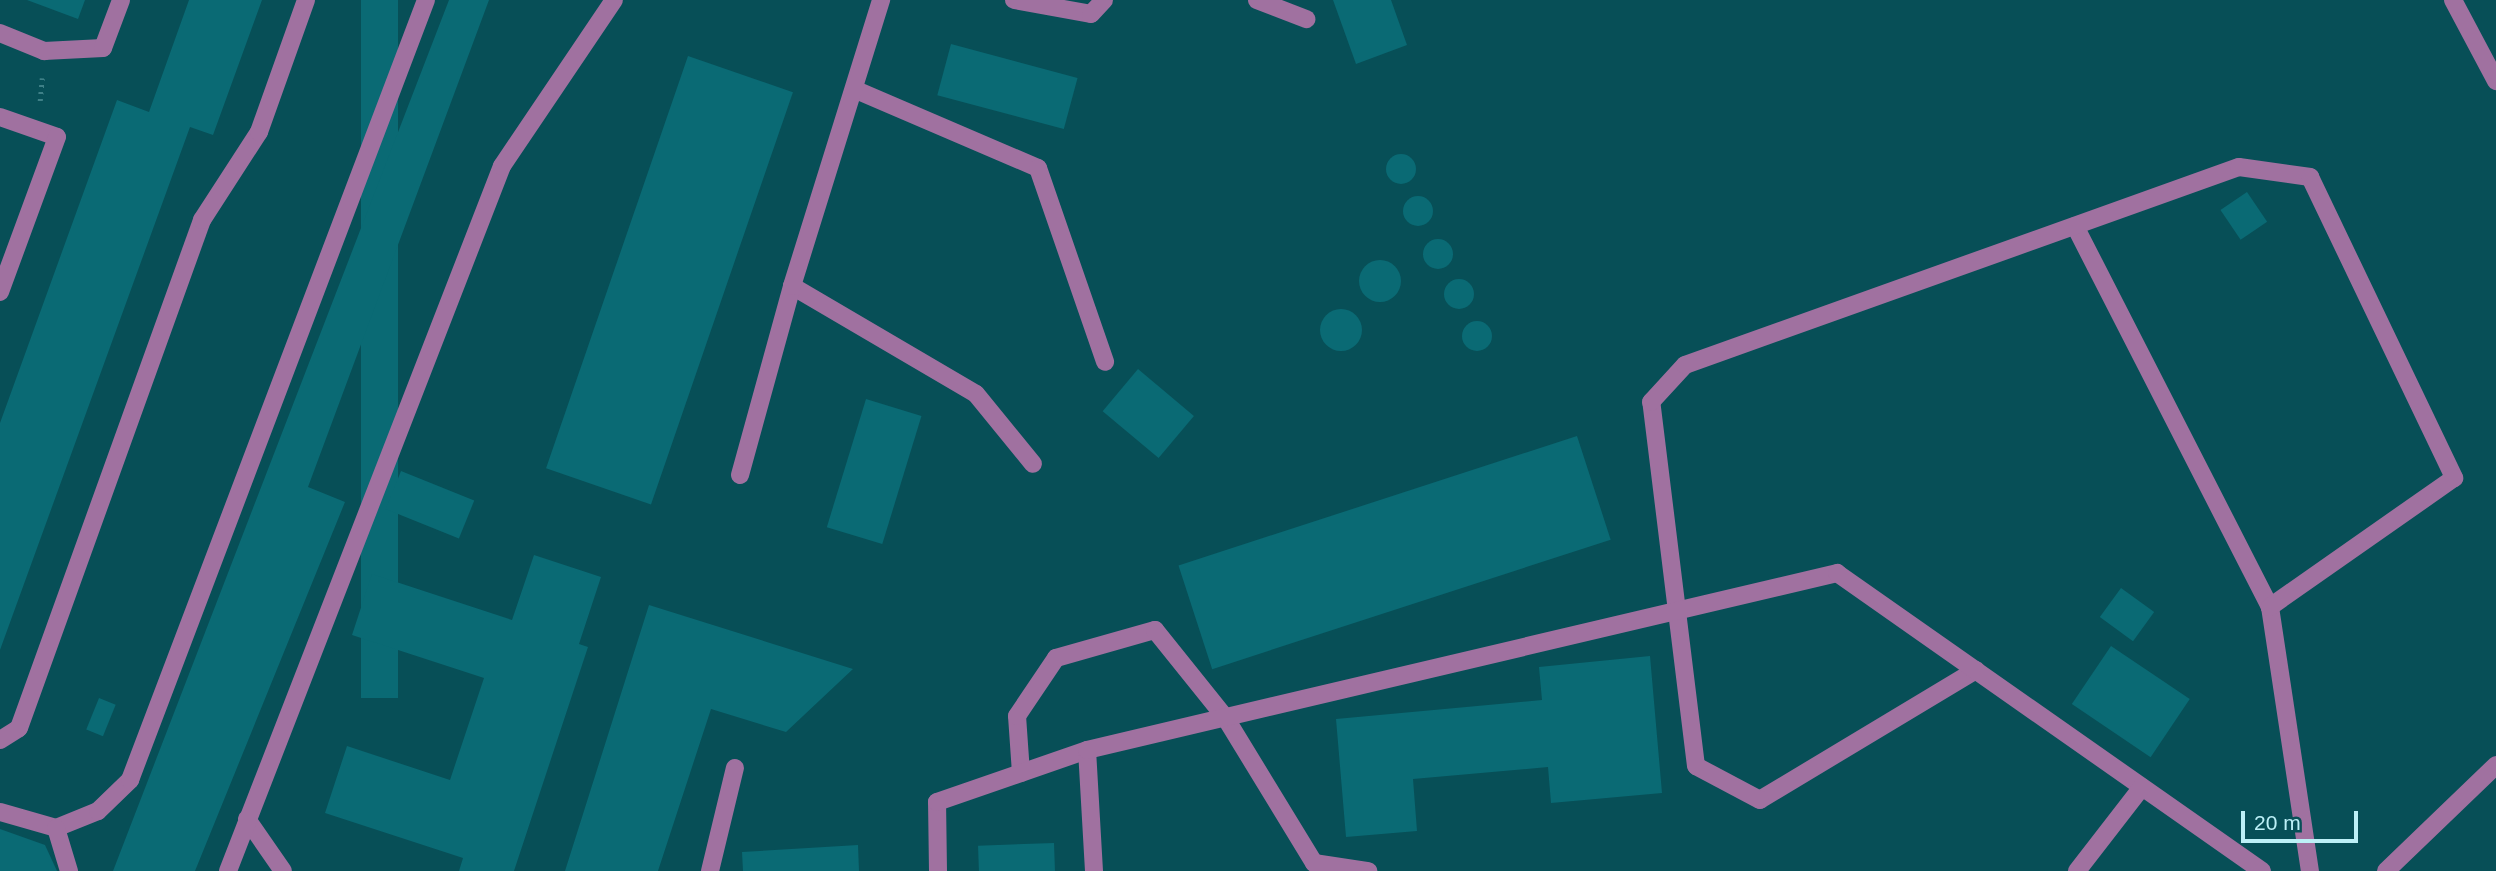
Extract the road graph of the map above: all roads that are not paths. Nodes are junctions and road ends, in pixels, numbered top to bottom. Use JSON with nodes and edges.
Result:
{"nodes":[{"id":1,"x":121,"y":0,"type":"edge"},
{"id":2,"x":306,"y":0,"type":"edge"},
{"id":3,"x":426,"y":0,"type":"edge"},
{"id":4,"x":614,"y":0,"type":"edge"},
{"id":5,"x":881,"y":0,"type":"edge"},
{"id":6,"x":1014,"y":0,"type":"edge"},
{"id":7,"x":1104,"y":0,"type":"edge"},
{"id":8,"x":1257,"y":0,"type":"edge"},
{"id":9,"x":2453,"y":0,"type":"edge"},
{"id":10,"x":1306,"y":19,"type":"dead end"},
{"id":11,"x":0,"y":33,"type":"edge"},
{"id":12,"x":2496,"y":81,"type":"edge"},
{"id":13,"x":856,"y":90,"type":"junction"},
{"id":14,"x":0,"y":117,"type":"edge"},
{"id":15,"x":2075,"y":226,"type":"junction"},
{"id":16,"x":792,"y":286,"type":"junction"},
{"id":17,"x":0,"y":292,"type":"edge"},
{"id":18,"x":1105,"y":362,"type":"dead end"},
{"id":19,"x":1033,"y":464,"type":"dead end"},
{"id":20,"x":740,"y":475,"type":"dead end"},
{"id":21,"x":2270,"y":607,"type":"junction"},
{"id":22,"x":1675,"y":611,"type":"junction"},
{"id":23,"x":1976,"y":670,"type":"junction"},
{"id":24,"x":1225,"y":718,"type":"junction"},
{"id":25,"x":0,"y":740,"type":"edge"},
{"id":26,"x":1087,"y":750,"type":"junction"},
{"id":27,"x":2496,"y":765,"type":"edge"},
{"id":28,"x":735,"y":768,"type":"dead end"},
{"id":29,"x":1021,"y":773,"type":"junction"},
{"id":30,"x":2142,"y":787,"type":"junction"},
{"id":31,"x":0,"y":812,"type":"edge"},
{"id":32,"x":247,"y":819,"type":"junction"},
{"id":33,"x":56,"y":828,"type":"junction"},
{"id":34,"x":69,"y":871,"type":"edge"},
{"id":35,"x":228,"y":871,"type":"edge"},
{"id":36,"x":283,"y":871,"type":"edge"},
{"id":37,"x":710,"y":871,"type":"edge"},
{"id":38,"x":938,"y":871,"type":"edge"},
{"id":39,"x":1094,"y":871,"type":"edge"},
{"id":40,"x":1368,"y":871,"type":"edge"},
{"id":41,"x":2077,"y":871,"type":"edge"},
{"id":42,"x":2262,"y":871,"type":"edge"},
{"id":43,"x":2310,"y":871,"type":"edge"},
{"id":44,"x":2386,"y":871,"type":"edge"}],
"edges":[{"from":1,"to":11,"type":"lane"},
{"from":2,"to":25,"type":"lane"},
{"from":3,"to":33,"type":"lane"},
{"from":4,"to":32,"type":"lane"},
{"from":5,"to":13,"type":"lane"},
{"from":6,"to":7,"type":"lane"},
{"from":8,"to":10,"type":"lane"},
{"from":9,"to":12,"type":"lane"},
{"from":13,"to":16,"type":"lane"},
{"from":13,"to":18,"type":"lane"},
{"from":14,"to":17,"type":"lane"},
{"from":15,"to":21,"type":"lane"},
{"from":15,"to":21,"type":"lane"},
{"from":15,"to":22,"type":"lane"},
{"from":16,"to":19,"type":"lane"},
{"from":16,"to":20,"type":"lane"},
{"from":21,"to":43,"type":"lane"},
{"from":22,"to":23,"type":"lane"},
{"from":22,"to":23,"type":"lane"},
{"from":22,"to":24,"type":"lane"},
{"from":23,"to":30,"type":"lane"},
{"from":24,"to":26,"type":"lane"},
{"from":24,"to":29,"type":"lane"},
{"from":24,"to":40,"type":"lane"},
{"from":26,"to":29,"type":"lane"},
{"from":26,"to":39,"type":"lane"},
{"from":27,"to":44,"type":"lane"},
{"from":28,"to":37,"type":"lane"},
{"from":29,"to":38,"type":"lane"},
{"from":30,"to":41,"type":"lane"},
{"from":30,"to":42,"type":"lane"},
{"from":31,"to":33,"type":"lane"},
{"from":32,"to":35,"type":"lane"},
{"from":32,"to":36,"type":"lane"},
{"from":33,"to":34,"type":"lane"}]}
